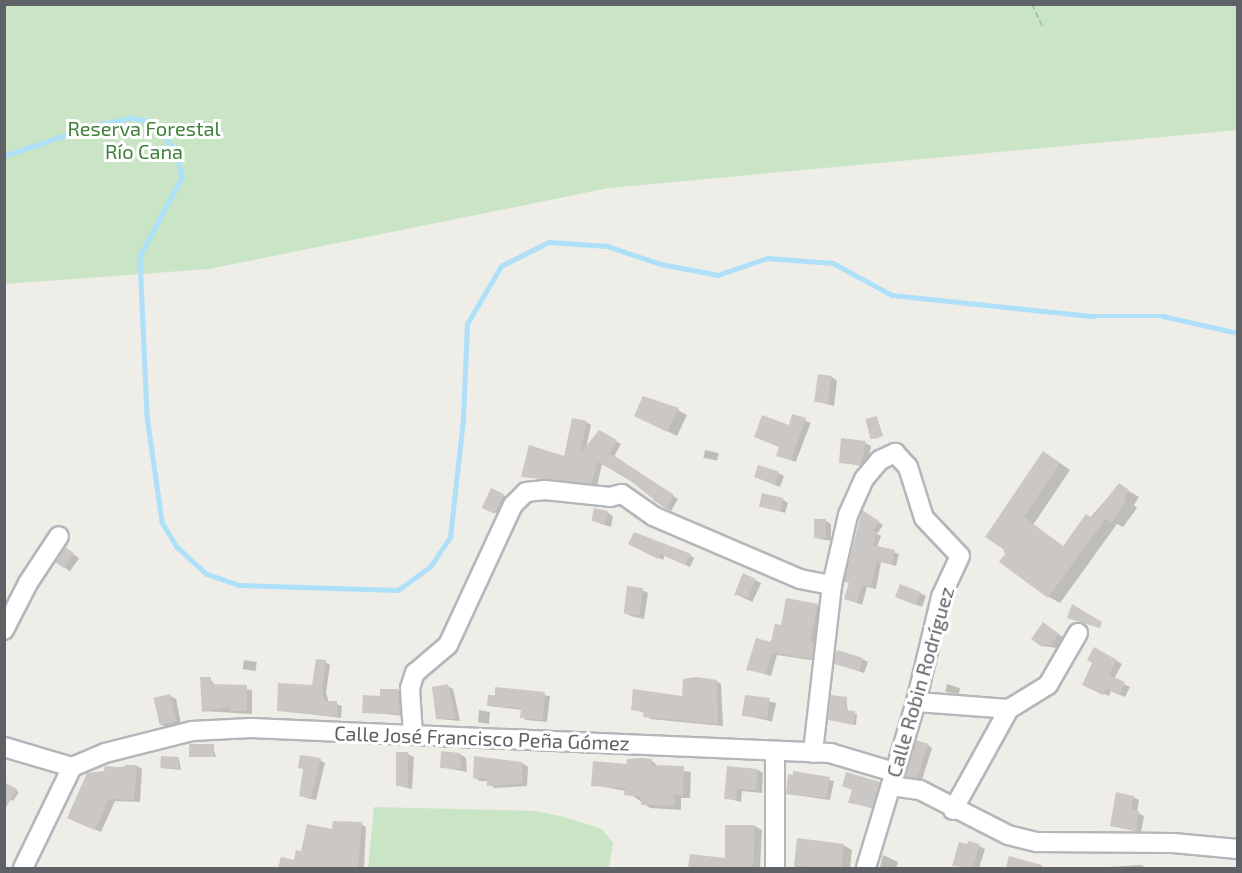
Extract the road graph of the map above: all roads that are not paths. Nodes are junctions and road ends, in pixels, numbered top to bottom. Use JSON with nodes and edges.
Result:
{"nodes":[{"id":1,"x":59,"y":536,"type":"dead end"},
{"id":2,"x":832,"y":585,"type":"junction"},
{"id":3,"x":4,"y":630,"type":"edge"},
{"id":4,"x":1078,"y":633,"type":"dead end"},
{"id":5,"x":916,"y":702,"type":"junction"},
{"id":6,"x":1008,"y":709,"type":"junction"},
{"id":7,"x":413,"y":735,"type":"junction"},
{"id":8,"x":4,"y":747,"type":"edge"},
{"id":9,"x":775,"y":752,"type":"junction"},
{"id":10,"x":813,"y":753,"type":"junction"},
{"id":11,"x":72,"y":767,"type":"junction"},
{"id":12,"x":893,"y":779,"type":"junction"},
{"id":13,"x":952,"y":810,"type":"junction"},
{"id":14,"x":1238,"y":849,"type":"edge"},
{"id":15,"x":22,"y":868,"type":"edge"},
{"id":16,"x":775,"y":868,"type":"edge"},
{"id":17,"x":866,"y":868,"type":"edge"}],
"edges":[{"from":1,"to":3,"type":"street"},
{"from":2,"to":5,"type":"street","name":"Calle Robin Rodríguez"},
{"from":2,"to":7,"type":"street"},
{"from":2,"to":10,"type":"street"},
{"from":4,"to":6,"type":"street"},
{"from":5,"to":6,"type":"street"},
{"from":5,"to":12,"type":"street","name":"Calle Robin Rodríguez"},
{"from":6,"to":13,"type":"street"},
{"from":7,"to":9,"type":"street","name":"Calle José Francisco Peña Gómez"},
{"from":7,"to":11,"type":"street","name":"Calle José Francisco Peña Gómez"},
{"from":8,"to":11,"type":"street"},
{"from":9,"to":10,"type":"street","name":"Calle José Francisco Peña Gómez"},
{"from":9,"to":16,"type":"street"},
{"from":10,"to":12,"type":"street","name":"Calle José Francisco Peña Gómez"},
{"from":11,"to":15,"type":"street"},
{"from":12,"to":13,"type":"street","name":"Calle José Francisco Peña Gómez"},
{"from":12,"to":17,"type":"street","name":"Calle Robin Rodríguez"},
{"from":13,"to":14,"type":"street","name":"Calle José Francisco Peña Gómez"}]}
